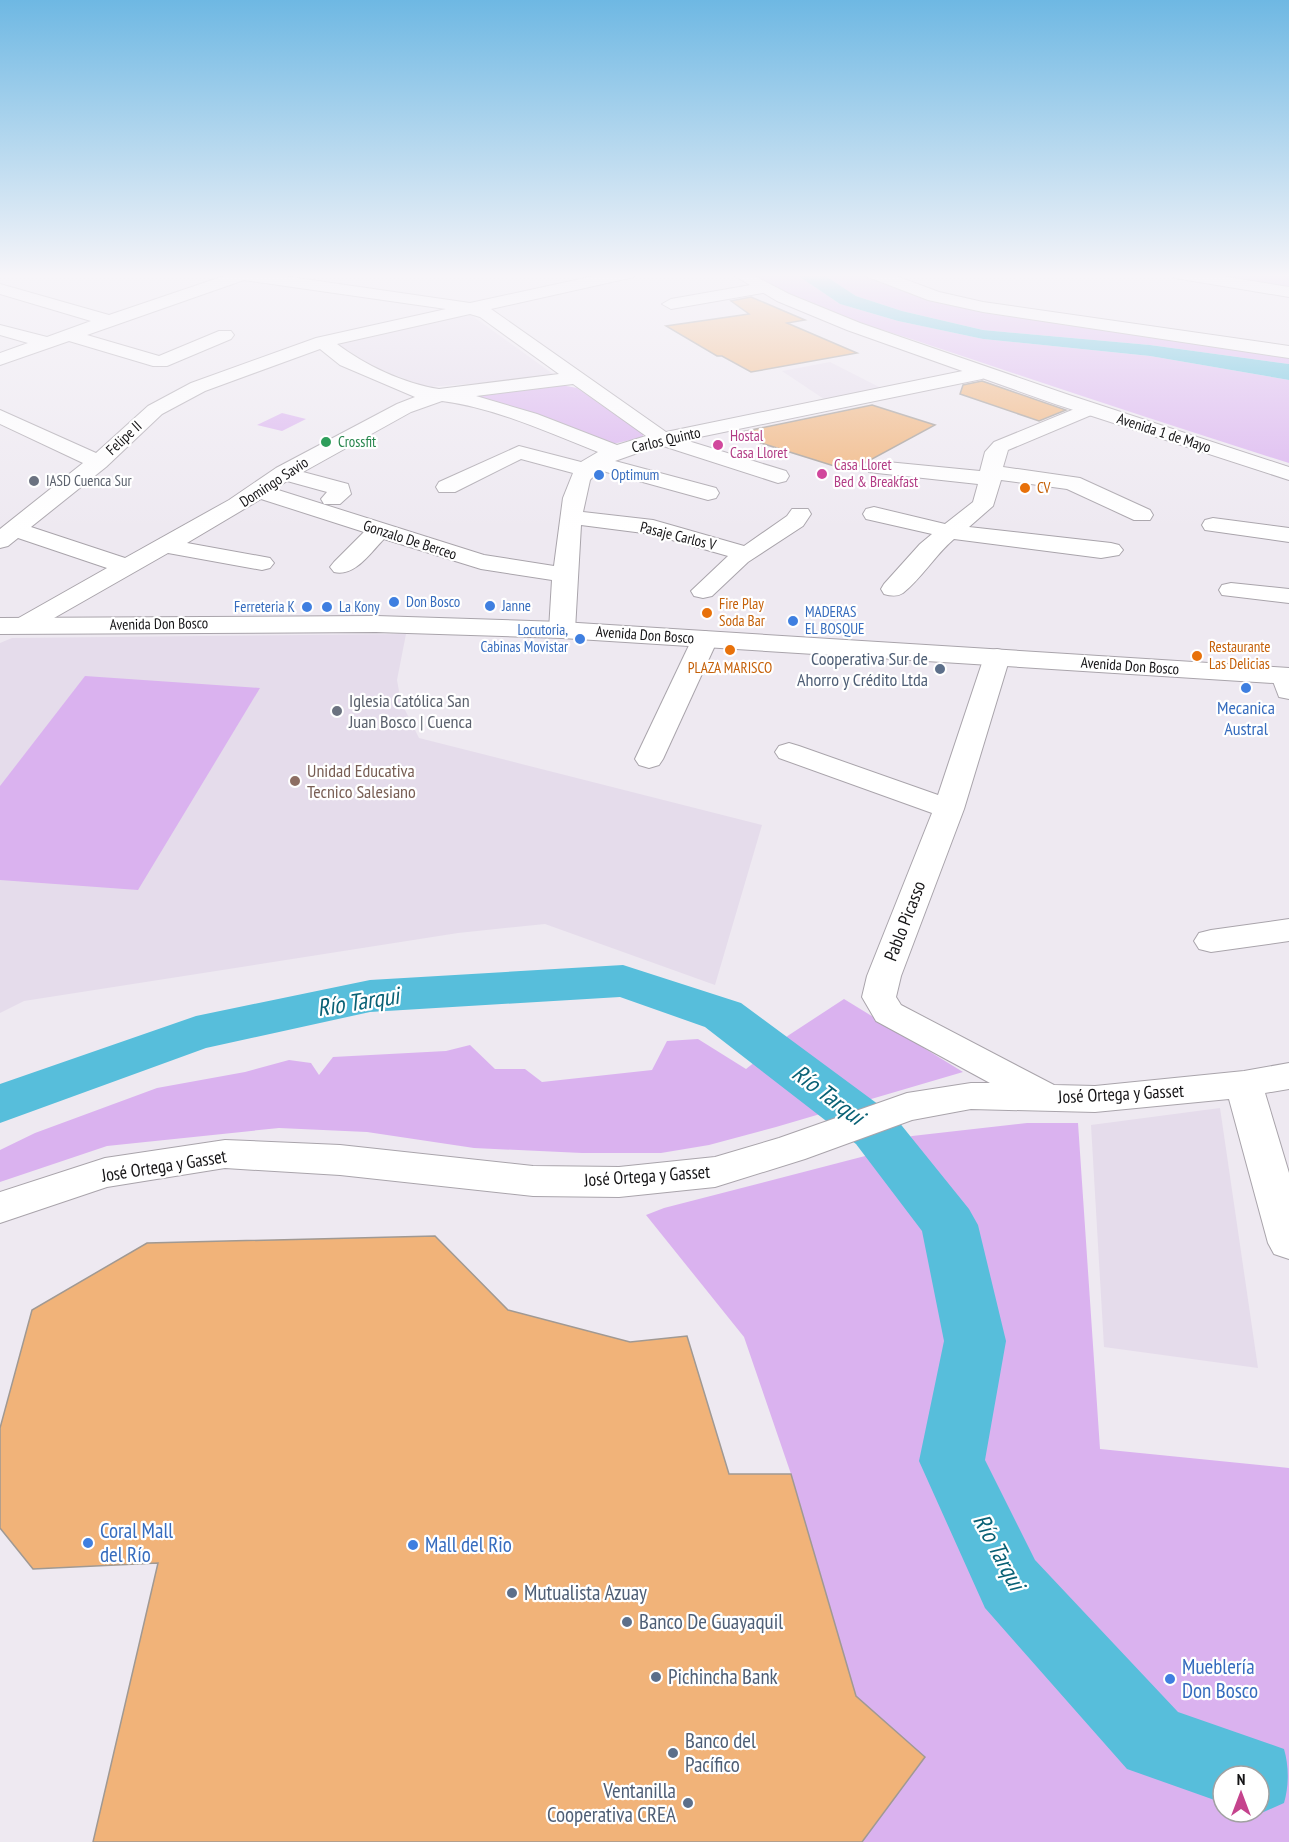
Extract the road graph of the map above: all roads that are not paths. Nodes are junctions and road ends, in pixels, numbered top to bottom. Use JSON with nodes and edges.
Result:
{"nodes":[{"id":1,"x":150,"y":359,"type":"edge"},
{"id":2,"x":167,"y":359,"type":"edge"},
{"id":3,"x":277,"y":359,"type":"edge"},
{"id":4,"x":344,"y":359,"type":"edge"},
{"id":5,"x":548,"y":359,"type":"edge"},
{"id":6,"x":943,"y":359,"type":"edge"},
{"id":7,"x":982,"y":373,"type":"junction"},
{"id":8,"x":574,"y":378,"type":"junction"},
{"id":9,"x":443,"y":394,"type":"junction"},
{"id":10,"x":1089,"y":409,"type":"junction"},
{"id":11,"x":0,"y":416,"type":"edge"},
{"id":12,"x":21,"y":426,"type":"junction"},
{"id":13,"x":0,"y":432,"type":"edge"},
{"id":14,"x":664,"y":440,"type":"junction"},
{"id":15,"x":616,"y":452,"type":"junction"},
{"id":16,"x":98,"y":462,"type":"junction"},
{"id":17,"x":591,"y":466,"type":"junction"},
{"id":18,"x":877,"y":467,"type":"dead end"},
{"id":19,"x":284,"y":473,"type":"junction"},
{"id":20,"x":1289,"y":474,"type":"edge"},
{"id":21,"x":778,"y":476,"type":"dead end"},
{"id":22,"x":989,"y":476,"type":"junction"},
{"id":23,"x":447,"y":487,"type":"dead end"},
{"id":24,"x":258,"y":491,"type":"junction"},
{"id":25,"x":708,"y":493,"type":"dead end"},
{"id":26,"x":332,"y":499,"type":"dead end"},
{"id":27,"x":800,"y":514,"type":"dead end"},
{"id":28,"x":874,"y":514,"type":"dead end"},
{"id":29,"x":1142,"y":515,"type":"dead end"},
{"id":30,"x":571,"y":518,"type":"junction"},
{"id":31,"x":1213,"y":525,"type":"dead end"},
{"id":32,"x":380,"y":530,"type":"junction"},
{"id":33,"x":951,"y":532,"type":"junction"},
{"id":34,"x":7,"y":535,"type":"edge"},
{"id":35,"x":1289,"y":535,"type":"edge"},
{"id":36,"x":166,"y":546,"type":"junction"},
{"id":37,"x":1111,"y":550,"type":"dead end"},
{"id":38,"x":748,"y":554,"type":"junction"},
{"id":39,"x":262,"y":563,"type":"dead end"},
{"id":40,"x":128,"y":567,"type":"junction"},
{"id":41,"x":342,"y":567,"type":"dead end"},
{"id":42,"x":566,"y":575,"type":"junction"},
{"id":43,"x":893,"y":589,"type":"dead end"},
{"id":44,"x":1231,"y":590,"type":"dead end"},
{"id":45,"x":703,"y":591,"type":"dead end"},
{"id":46,"x":1289,"y":596,"type":"edge"},
{"id":47,"x":12,"y":626,"type":"edge"},
{"id":48,"x":562,"y":630,"type":"junction"},
{"id":49,"x":0,"y":634,"type":"edge"},
{"id":50,"x":705,"y":639,"type":"junction"},
{"id":51,"x":997,"y":657,"type":"junction"},
{"id":52,"x":1287,"y":681,"type":"edge"},
{"id":53,"x":789,"y":752,"type":"dead end"},
{"id":54,"x":649,"y":759,"type":"dead end"},
{"id":55,"x":949,"y":809,"type":"junction"},
{"id":56,"x":1289,"y":930,"type":"edge"},
{"id":57,"x":1211,"y":941,"type":"dead end"},
{"id":58,"x":1289,"y":1076,"type":"edge"},
{"id":59,"x":1244,"y":1084,"type":"junction"},
{"id":60,"x":1049,"y":1098,"type":"junction"},
{"id":61,"x":0,"y":1208,"type":"edge"},
{"id":62,"x":1289,"y":1243,"type":"edge"}],
"edges":[{"from":1,"to":2,"type":"street"},
{"from":3,"to":16,"type":"street","name":"Felipe II"},
{"from":4,"to":9,"type":"street"},
{"from":5,"to":8,"type":"street"},
{"from":6,"to":7,"type":"street","name":"Avenida 1 de Mayo"},
{"from":7,"to":10,"type":"street","name":"Avenida 1 de Mayo"},
{"from":7,"to":14,"type":"street","name":"Carlos Quinto"},
{"from":8,"to":9,"type":"street","name":"Domingo Savio"},
{"from":8,"to":14,"type":"street"},
{"from":9,"to":15,"type":"street"},
{"from":9,"to":19,"type":"street","name":"Domingo Savio"},
{"from":10,"to":20,"type":"street","name":"Avenida 1 de Mayo"},
{"from":10,"to":22,"type":"street"},
{"from":11,"to":12,"type":"street"},
{"from":12,"to":13,"type":"street"},
{"from":12,"to":16,"type":"street"},
{"from":14,"to":15,"type":"street","name":"Carlos Quinto"},
{"from":14,"to":21,"type":"street"},
{"from":15,"to":17,"type":"street","name":"Carlos Quinto"},
{"from":16,"to":34,"type":"street","name":"Felipe II"},
{"from":17,"to":23,"type":"street"},
{"from":17,"to":25,"type":"street"},
{"from":17,"to":30,"type":"street"},
{"from":18,"to":22,"type":"street"},
{"from":19,"to":24,"type":"street","name":"Domingo Savio"},
{"from":19,"to":26,"type":"street"},
{"from":22,"to":29,"type":"street"},
{"from":22,"to":33,"type":"street"},
{"from":24,"to":32,"type":"street","name":"Gonzalo De Berceo"},
{"from":24,"to":36,"type":"street","name":"Domingo Savio"},
{"from":27,"to":38,"type":"street","name":"Pasaje Carlos V"},
{"from":28,"to":33,"type":"street"},
{"from":30,"to":38,"type":"street","name":"Pasaje Carlos V"},
{"from":30,"to":42,"type":"street"},
{"from":31,"to":35,"type":"street"},
{"from":32,"to":41,"type":"street"},
{"from":32,"to":42,"type":"street","name":"Gonzalo De Berceo"},
{"from":33,"to":37,"type":"street"},
{"from":33,"to":43,"type":"street"},
{"from":34,"to":40,"type":"street"},
{"from":36,"to":39,"type":"street"},
{"from":36,"to":40,"type":"street","name":"Domingo Savio"},
{"from":38,"to":45,"type":"street","name":"Pasaje Carlos V"},
{"from":40,"to":47,"type":"street","name":"Domingo Savio"},
{"from":42,"to":48,"type":"street"},
{"from":44,"to":46,"type":"street"},
{"from":47,"to":48,"type":"street","name":"Avenida Don Bosco"},
{"from":47,"to":49,"type":"street"},
{"from":48,"to":50,"type":"street","name":"Avenida Don Bosco"},
{"from":50,"to":51,"type":"street","name":"Avenida Don Bosco"},
{"from":50,"to":54,"type":"street"},
{"from":51,"to":52,"type":"street","name":"Avenida Don Bosco"},
{"from":51,"to":55,"type":"street","name":"Pablo Picasso"},
{"from":53,"to":55,"type":"street"},
{"from":55,"to":60,"type":"street","name":"Pablo Picasso"},
{"from":56,"to":57,"type":"street"},
{"from":58,"to":59,"type":"street","name":"José Ortega y Gasset"},
{"from":59,"to":60,"type":"street","name":"José Ortega y Gasset"},
{"from":59,"to":62,"type":"street"},
{"from":60,"to":61,"type":"street","name":"José Ortega y Gasset"}]}
